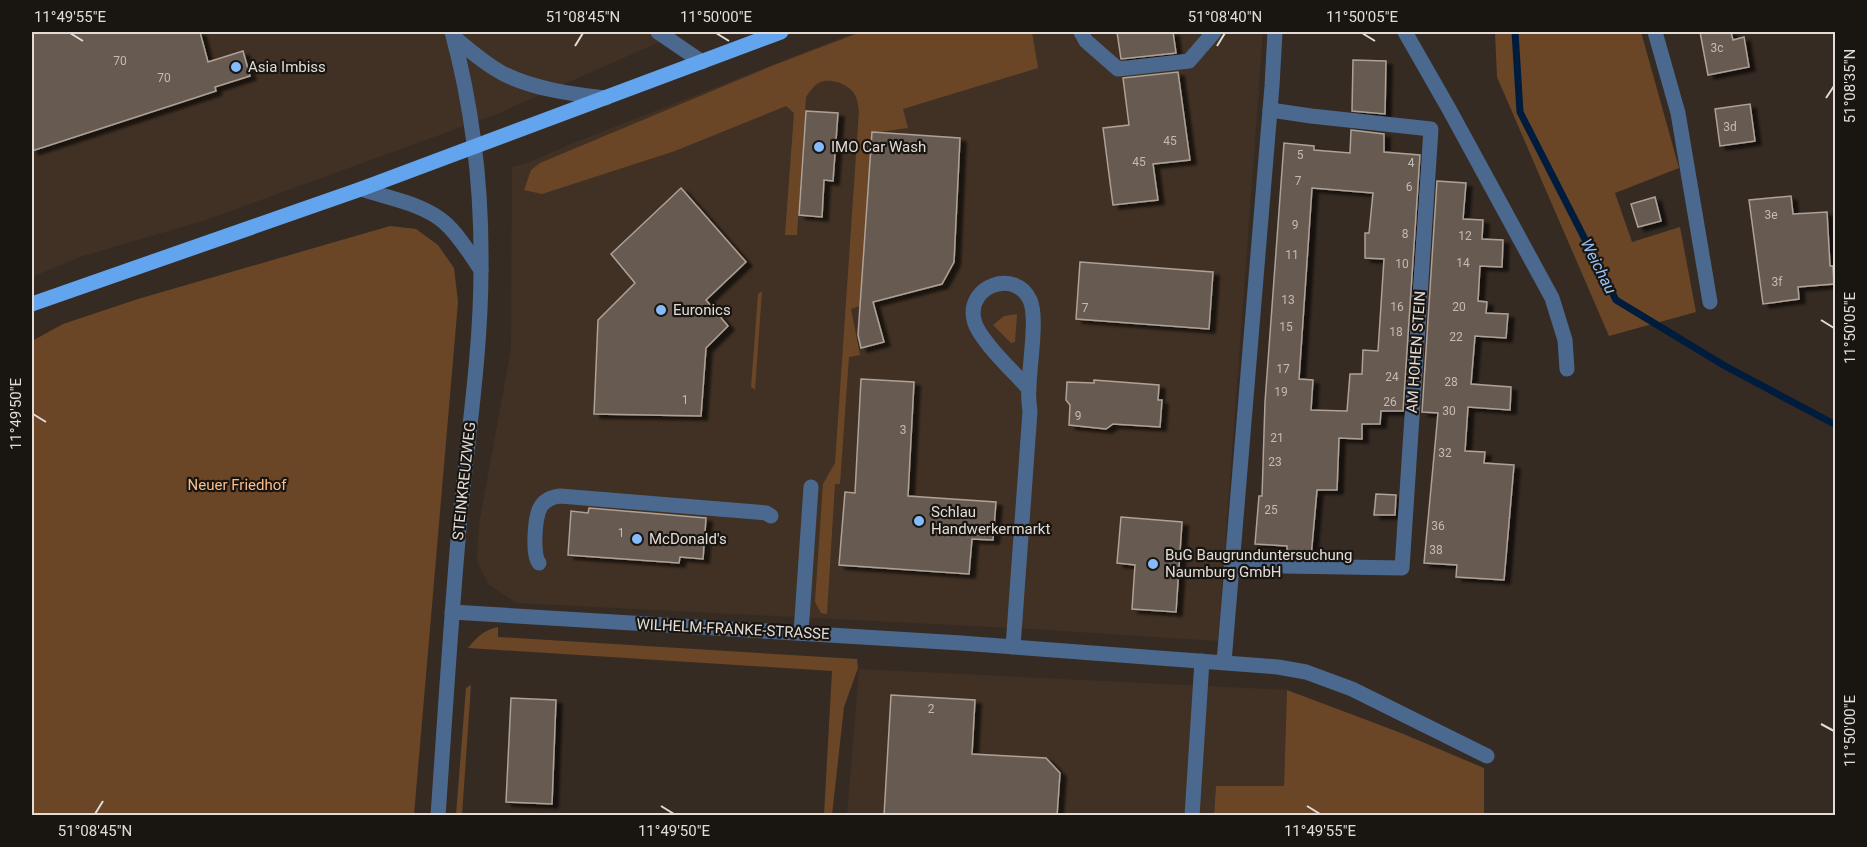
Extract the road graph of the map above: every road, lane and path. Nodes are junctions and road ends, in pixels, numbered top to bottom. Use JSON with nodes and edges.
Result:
{"nodes":[{"id":1,"x":658,"y":32,"type":"edge"},
{"id":2,"x":781,"y":32,"type":"edge"},
{"id":3,"x":1081,"y":32,"type":"edge"},
{"id":4,"x":1215,"y":32,"type":"edge"},
{"id":5,"x":1275,"y":32,"type":"edge"},
{"id":6,"x":1405,"y":32,"type":"edge"},
{"id":7,"x":1654,"y":32,"type":"edge"},
{"id":8,"x":453,"y":34,"type":"edge"},
{"id":9,"x":702,"y":62,"type":"junction"},
{"id":10,"x":606,"y":98,"type":"junction"},
{"id":11,"x":1270,"y":110,"type":"junction"},
{"id":12,"x":475,"y":146,"type":"junction"},
{"id":13,"x":361,"y":189,"type":"junction"},
{"id":14,"x":482,"y":270,"type":"junction"},
{"id":15,"x":1710,"y":302,"type":"dead end"},
{"id":16,"x":32,"y":304,"type":"edge"},
{"id":17,"x":1567,"y":369,"type":"dead end"},
{"id":18,"x":1029,"y":388,"type":"junction"},
{"id":19,"x":811,"y":487,"type":"dead end"},
{"id":20,"x":771,"y":516,"type":"dead end"},
{"id":21,"x":539,"y":563,"type":"dead end"},
{"id":22,"x":1231,"y":566,"type":"junction"},
{"id":23,"x":452,"y":612,"type":"junction"},
{"id":24,"x":801,"y":633,"type":"junction"},
{"id":25,"x":1013,"y":647,"type":"junction"},
{"id":26,"x":1202,"y":661,"type":"junction"},
{"id":27,"x":1224,"y":662,"type":"junction"},
{"id":28,"x":1487,"y":756,"type":"dead end"},
{"id":29,"x":438,"y":816,"type":"edge"},
{"id":30,"x":1192,"y":816,"type":"edge"}],
"edges":[{"from":1,"to":9,"type":"street"},
{"from":2,"to":9,"type":"main road"},
{"from":3,"to":4,"type":"street"},
{"from":5,"to":11,"type":"street"},
{"from":6,"to":17,"type":"street"},
{"from":7,"to":15,"type":"street"},
{"from":8,"to":10,"type":"street"},
{"from":8,"to":12,"type":"street","name":"STEINKREUZWEG"},
{"from":9,"to":10,"type":"main road"},
{"from":10,"to":12,"type":"main road"},
{"from":11,"to":22,"type":"street"},
{"from":11,"to":22,"type":"street","name":"AM HOHEN STEIN"},
{"from":12,"to":13,"type":"main road"},
{"from":12,"to":14,"type":"street","name":"STEINKREUZWEG"},
{"from":13,"to":14,"type":"street"},
{"from":13,"to":16,"type":"main road"},
{"from":14,"to":23,"type":"street","name":"STEINKREUZWEG"},
{"from":18,"to":18,"type":"street"},
{"from":18,"to":25,"type":"street"},
{"from":19,"to":24,"type":"street"},
{"from":20,"to":21,"type":"street"},
{"from":22,"to":27,"type":"street"},
{"from":23,"to":24,"type":"street","name":"WILHELM-FRANKE-STRASSE"},
{"from":23,"to":29,"type":"street","name":"STEINKREUZWEG"},
{"from":24,"to":25,"type":"street","name":"WILHELM-FRANKE-STRASSE"},
{"from":25,"to":26,"type":"street","name":"WILHELM-FRANKE-STRASSE"},
{"from":26,"to":27,"type":"street","name":"WILHELM-FRANKE-STRASSE"},
{"from":26,"to":30,"type":"street"},
{"from":27,"to":28,"type":"street","name":"WILHELM-FRANKE-STRASSE"}]}
